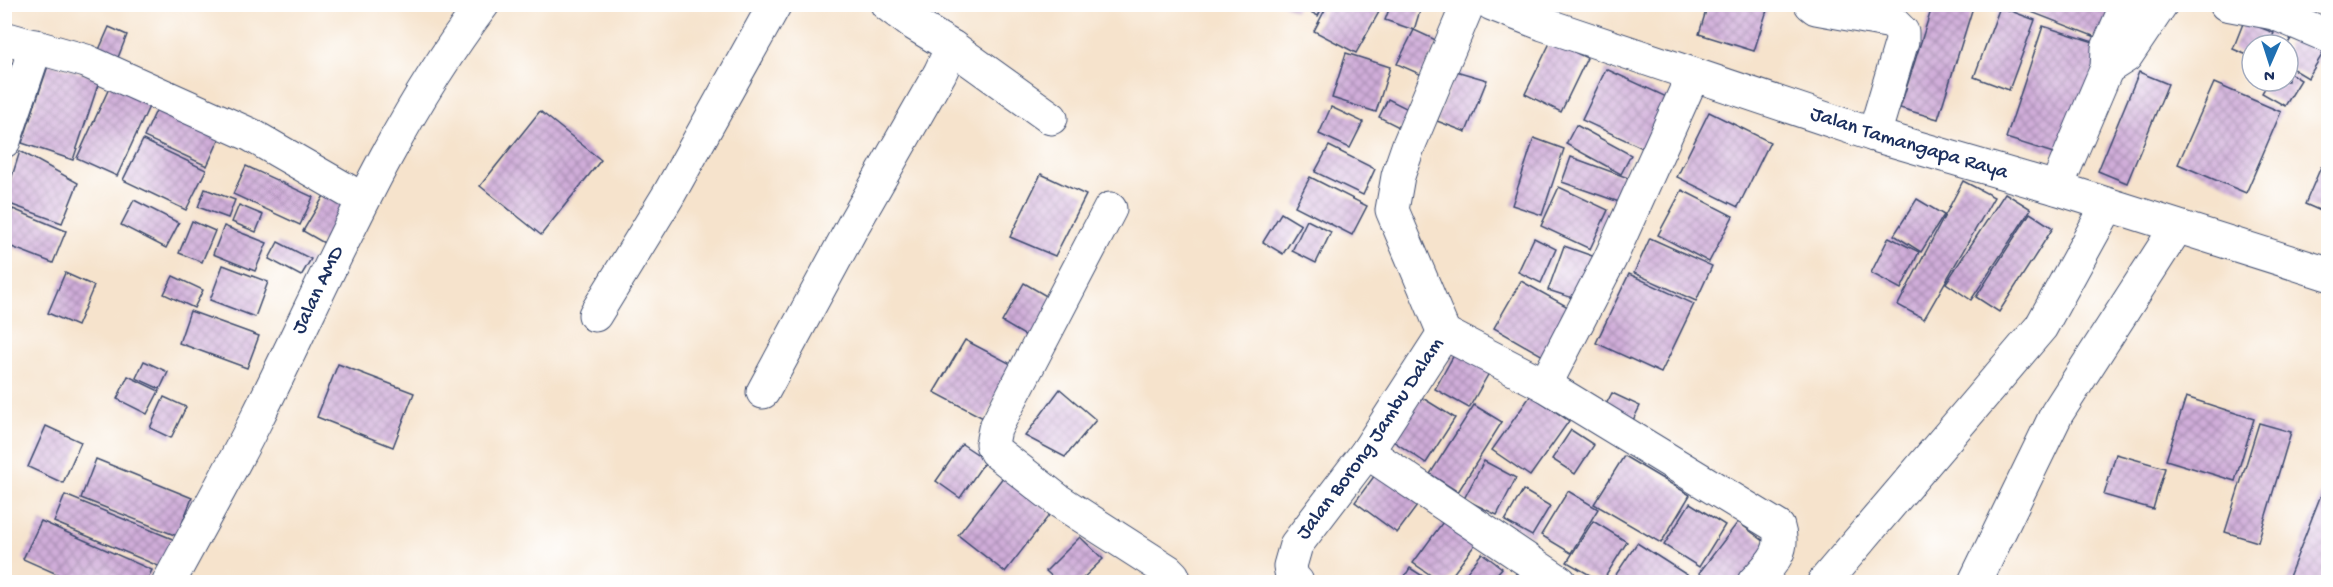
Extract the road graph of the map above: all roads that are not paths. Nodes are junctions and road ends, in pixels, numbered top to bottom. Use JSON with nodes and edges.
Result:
{"nodes":[{"id":1,"x":483,"y":4,"type":"edge"},
{"id":2,"x":775,"y":4,"type":"edge"},
{"id":3,"x":887,"y":4,"type":"edge"},
{"id":4,"x":1468,"y":4,"type":"edge"},
{"id":5,"x":1492,"y":4,"type":"edge"},
{"id":6,"x":1811,"y":4,"type":"edge"},
{"id":7,"x":2127,"y":4,"type":"edge"},
{"id":8,"x":2161,"y":4,"type":"edge"},
{"id":9,"x":2226,"y":4,"type":"edge"},
{"id":10,"x":2328,"y":36,"type":"edge"},
{"id":11,"x":4,"y":38,"type":"edge"},
{"id":12,"x":36,"y":46,"type":"junction"},
{"id":13,"x":952,"y":47,"type":"junction"},
{"id":14,"x":2107,"y":68,"type":"junction"},
{"id":15,"x":1693,"y":75,"type":"junction"},
{"id":16,"x":1051,"y":118,"type":"dead end"},
{"id":17,"x":1874,"y":135,"type":"junction"},
{"id":18,"x":4,"y":141,"type":"edge"},
{"id":19,"x":2056,"y":188,"type":"junction"},
{"id":20,"x":362,"y":199,"type":"junction"},
{"id":21,"x":2108,"y":205,"type":"junction"},
{"id":22,"x":1110,"y":209,"type":"dead end"},
{"id":23,"x":2177,"y":228,"type":"junction"},
{"id":24,"x":2328,"y":274,"type":"edge"},
{"id":25,"x":596,"y":315,"type":"dead end"},
{"id":26,"x":1444,"y":333,"type":"junction"},
{"id":27,"x":1545,"y":385,"type":"junction"},
{"id":28,"x":763,"y":392,"type":"dead end"},
{"id":29,"x":1367,"y":453,"type":"junction"},
{"id":30,"x":169,"y":582,"type":"edge"},
{"id":31,"x":1175,"y":582,"type":"edge"},
{"id":32,"x":1297,"y":582,"type":"edge"},
{"id":33,"x":1560,"y":582,"type":"edge"},
{"id":34,"x":1754,"y":582,"type":"edge"},
{"id":35,"x":1824,"y":582,"type":"edge"},
{"id":36,"x":1975,"y":582,"type":"edge"}],
"edges":[{"from":1,"to":20,"type":"street","name":"Jalan AMD"},
{"from":2,"to":25,"type":"street"},
{"from":3,"to":13,"type":"street"},
{"from":4,"to":26,"type":"street"},
{"from":5,"to":15,"type":"street","name":"Jalan Tamangapa Raya"},
{"from":6,"to":17,"type":"street"},
{"from":7,"to":14,"type":"street"},
{"from":8,"to":14,"type":"street"},
{"from":9,"to":10,"type":"street"},
{"from":11,"to":12,"type":"street"},
{"from":12,"to":18,"type":"street"},
{"from":12,"to":20,"type":"street"},
{"from":13,"to":16,"type":"street"},
{"from":13,"to":28,"type":"street"},
{"from":14,"to":19,"type":"street"},
{"from":15,"to":17,"type":"street","name":"Jalan Tamangapa Raya"},
{"from":15,"to":27,"type":"street"},
{"from":17,"to":19,"type":"street","name":"Jalan Tamangapa Raya"},
{"from":19,"to":21,"type":"street","name":"Jalan Tamangapa Raya"},
{"from":20,"to":30,"type":"street","name":"Jalan AMD"},
{"from":21,"to":23,"type":"street","name":"Jalan Tamangapa Raya"},
{"from":21,"to":35,"type":"street"},
{"from":22,"to":31,"type":"street"},
{"from":23,"to":24,"type":"street","name":"Jalan Tamangapa Raya"},
{"from":23,"to":36,"type":"street"},
{"from":26,"to":27,"type":"street","name":"Jalan Borong Jambu Dalam"},
{"from":26,"to":29,"type":"street","name":"Jalan Borong Jambu Dalam"},
{"from":27,"to":34,"type":"street","name":"Jalan Borong Jambu Dalam"},
{"from":29,"to":32,"type":"street","name":"Jalan Borong Jambu Dalam"},
{"from":29,"to":33,"type":"street"}]}
